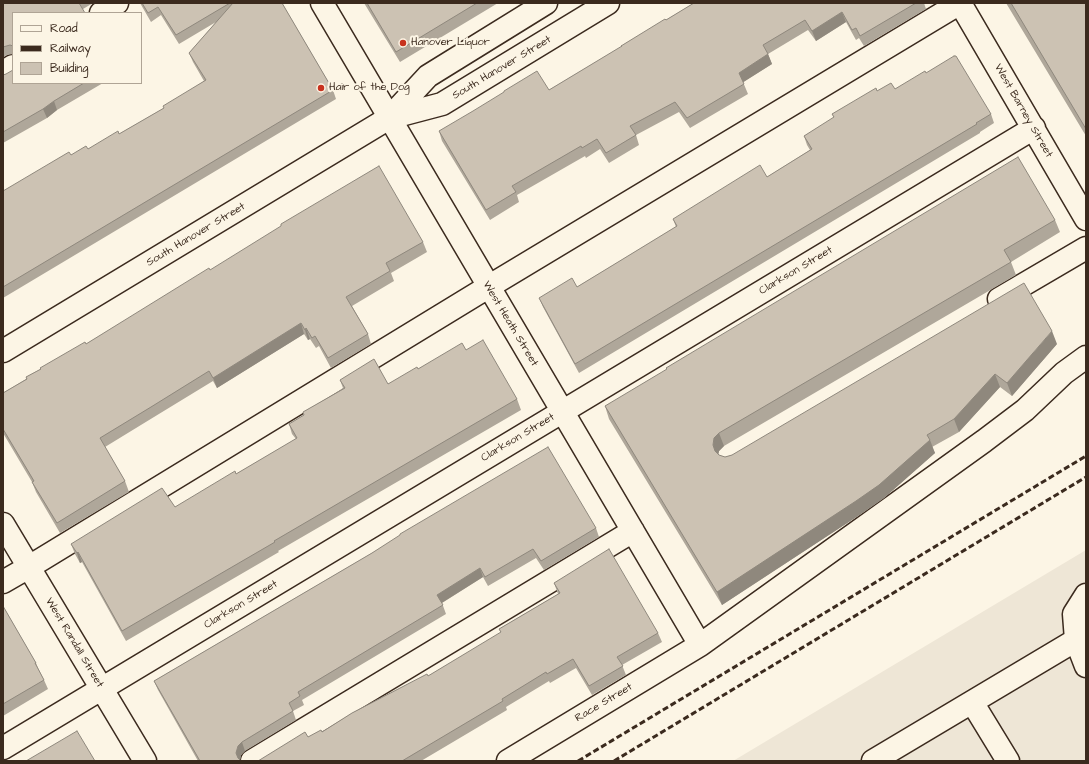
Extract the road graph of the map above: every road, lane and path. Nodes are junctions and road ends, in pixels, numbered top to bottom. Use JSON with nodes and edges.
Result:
{"nodes":[{"id":1,"x":117,"y":3,"type":"edge"},
{"id":2,"x":322,"y":3,"type":"edge"},
{"id":3,"x":546,"y":3,"type":"edge"},
{"id":4,"x":608,"y":3,"type":"edge"},
{"id":5,"x":960,"y":3,"type":"edge"},
{"id":6,"x":103,"y":12,"type":"edge"},
{"id":7,"x":12,"y":67,"type":"edge"},
{"id":8,"x":3,"y":72,"type":"edge"},
{"id":9,"x":389,"y":118,"type":"junction"},
{"id":10,"x":1034,"y":128,"type":"junction"},
{"id":11,"x":1086,"y":219,"type":"edge"},
{"id":12,"x":1086,"y":248,"type":"edge"},
{"id":13,"x":488,"y":287,"type":"junction"},
{"id":14,"x":983,"y":308,"type":"edge"},
{"id":15,"x":3,"y":352,"type":"edge"},
{"id":16,"x":1086,"y":357,"type":"edge"},
{"id":17,"x":562,"y":412,"type":"junction"},
{"id":18,"x":3,"y":524,"type":"edge"},
{"id":19,"x":633,"y":532,"type":"junction"},
{"id":20,"x":29,"y":568,"type":"junction"},
{"id":21,"x":3,"y":582,"type":"edge"},
{"id":22,"x":1086,"y":595,"type":"edge"},
{"id":23,"x":1076,"y":640,"type":"junction"},
{"id":24,"x":700,"y":645,"type":"junction"},
{"id":25,"x":1086,"y":666,"type":"edge"},
{"id":26,"x":102,"y":689,"type":"junction"},
{"id":27,"x":972,"y":702,"type":"junction"},
{"id":28,"x":3,"y":748,"type":"edge"},
{"id":29,"x":898,"y":754,"type":"edge"},
{"id":30,"x":145,"y":761,"type":"edge"},
{"id":31,"x":252,"y":761,"type":"edge"},
{"id":32,"x":508,"y":761,"type":"edge"},
{"id":33,"x":873,"y":761,"type":"edge"},
{"id":34,"x":1008,"y":761,"type":"edge"}],
"edges":[{"from":1,"to":6,"type":"street"},
{"from":2,"to":9,"type":"street","name":"West Heath Street"},
{"from":3,"to":9,"type":"street","name":"South Hanover Street"},
{"from":4,"to":9,"type":"street","name":"South Hanover Street"},
{"from":5,"to":10,"type":"street","name":"West Barney Street"},
{"from":5,"to":13,"type":"street"},
{"from":7,"to":8,"type":"street"},
{"from":9,"to":13,"type":"street","name":"West Heath Street"},
{"from":9,"to":15,"type":"street","name":"South Hanover Street"},
{"from":10,"to":11,"type":"street","name":"West Barney Street"},
{"from":10,"to":17,"type":"street","name":"Clarkson Street"},
{"from":12,"to":14,"type":"street"},
{"from":13,"to":17,"type":"street","name":"West Heath Street"},
{"from":13,"to":20,"type":"street"},
{"from":16,"to":24,"type":"street","name":"Race Street"},
{"from":17,"to":19,"type":"street","name":"West Heath Street"},
{"from":17,"to":26,"type":"street","name":"Clarkson Street"},
{"from":18,"to":20,"type":"street","name":"West Randall Street"},
{"from":19,"to":24,"type":"street","name":"West Heath Street"},
{"from":19,"to":31,"type":"street"},
{"from":20,"to":21,"type":"street"},
{"from":20,"to":26,"type":"street","name":"West Randall Street"},
{"from":22,"to":23,"type":"street"},
{"from":23,"to":25,"type":"street"},
{"from":23,"to":27,"type":"street"},
{"from":24,"to":32,"type":"street","name":"Race Street"},
{"from":26,"to":28,"type":"street","name":"Clarkson Street"},
{"from":26,"to":30,"type":"street","name":"West Randall Street"},
{"from":27,"to":29,"type":"street"},
{"from":27,"to":34,"type":"street"},
{"from":29,"to":33,"type":"street"}]}
